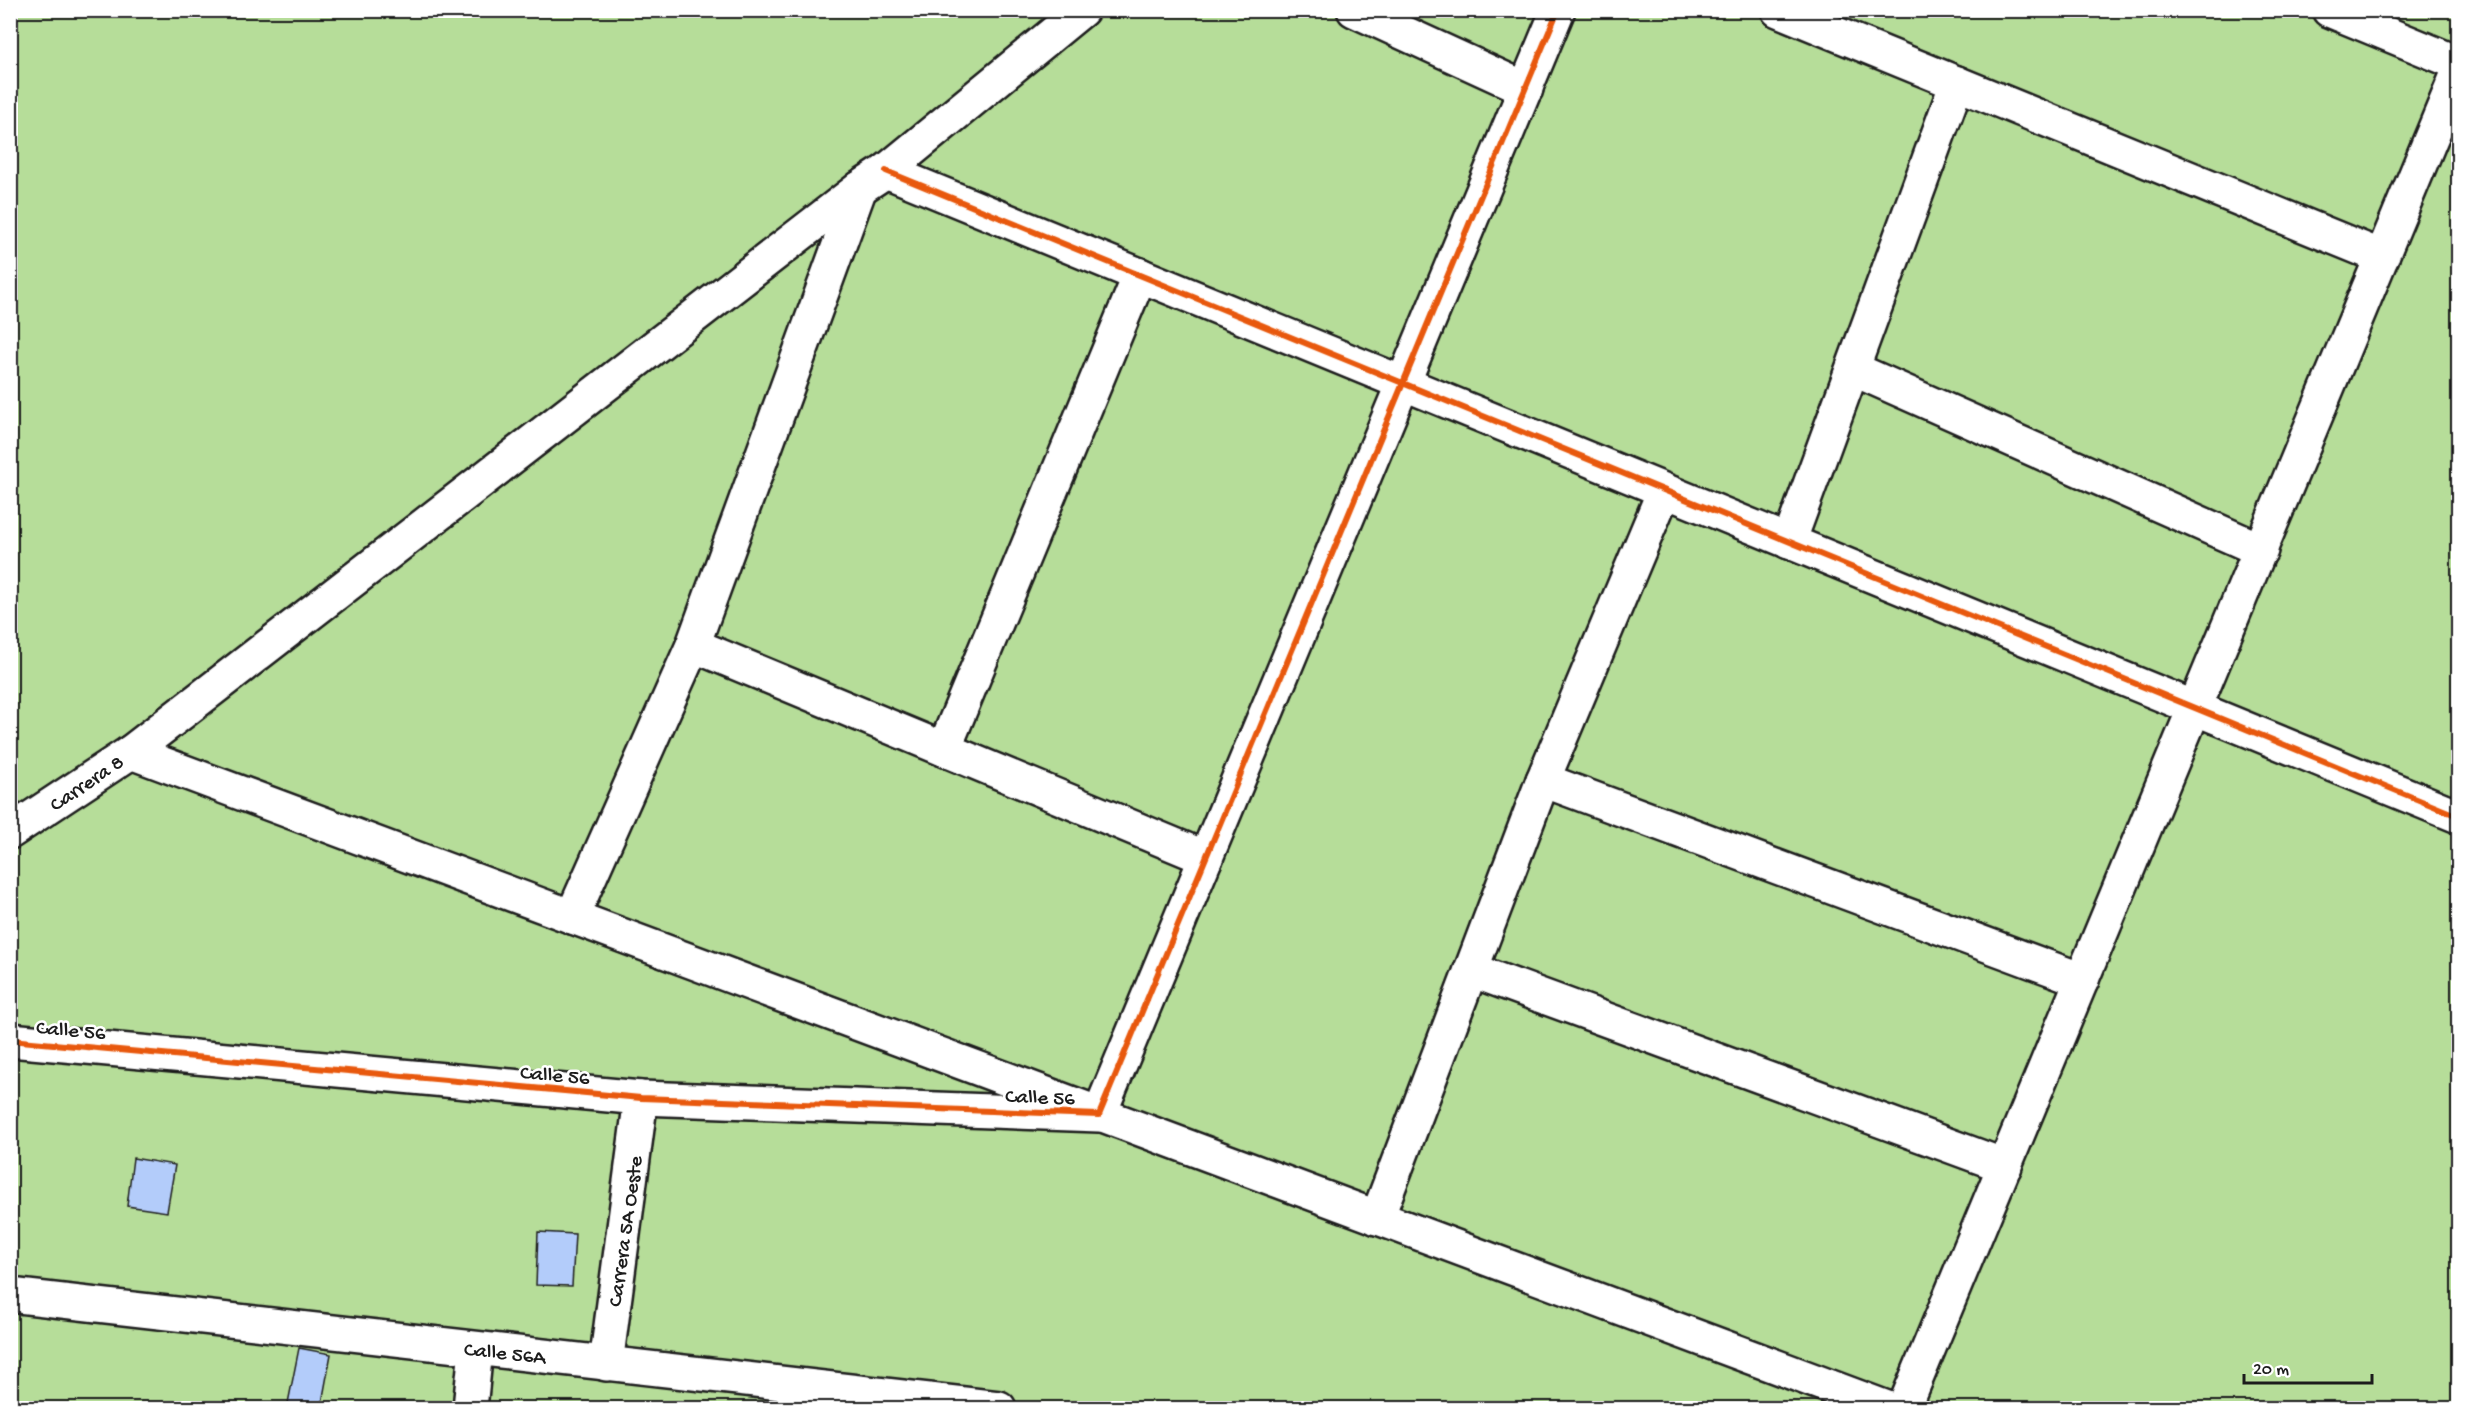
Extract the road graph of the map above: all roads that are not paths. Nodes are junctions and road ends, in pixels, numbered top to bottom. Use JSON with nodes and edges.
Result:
{"nodes":[{"id":1,"x":1082,"y":10,"type":"edge"},
{"id":2,"x":1353,"y":10,"type":"edge"},
{"id":3,"x":1558,"y":10,"type":"edge"},
{"id":4,"x":1778,"y":10,"type":"edge"},
{"id":5,"x":2329,"y":10,"type":"edge"},
{"id":6,"x":2458,"y":63,"type":"edge"},
{"id":7,"x":2458,"y":73,"type":"edge"},
{"id":8,"x":1958,"y":83,"type":"junction"},
{"id":9,"x":1526,"y":89,"type":"junction"},
{"id":10,"x":873,"y":179,"type":"junction"},
{"id":11,"x":2382,"y":257,"type":"junction"},
{"id":12,"x":1140,"y":275,"type":"junction"},
{"id":13,"x":1853,"y":369,"type":"junction"},
{"id":14,"x":1403,"y":383,"type":"junction"},
{"id":15,"x":1664,"y":491,"type":"junction"},
{"id":16,"x":1789,"y":542,"type":"junction"},
{"id":17,"x":2261,"y":550,"type":"junction"},
{"id":18,"x":693,"y":645,"type":"junction"},
{"id":19,"x":2195,"y":708,"type":"junction"},
{"id":20,"x":944,"y":749,"type":"junction"},
{"id":21,"x":131,"y":752,"type":"junction"},
{"id":22,"x":1544,"y":780,"type":"junction"},
{"id":23,"x":2458,"y":816,"type":"edge"},
{"id":24,"x":10,"y":832,"type":"edge"},
{"id":25,"x":1206,"y":858,"type":"junction"},
{"id":26,"x":572,"y":917,"type":"junction"},
{"id":27,"x":1471,"y":969,"type":"junction"},
{"id":28,"x":2082,"y":980,"type":"junction"},
{"id":29,"x":10,"y":1040,"type":"edge"},
{"id":30,"x":641,"y":1098,"type":"junction"},
{"id":31,"x":1099,"y":1114,"type":"junction"},
{"id":32,"x":2006,"y":1166,"type":"junction"},
{"id":33,"x":1377,"y":1218,"type":"junction"},
{"id":34,"x":10,"y":1295,"type":"edge"},
{"id":35,"x":476,"y":1349,"type":"junction"},
{"id":36,"x":606,"y":1364,"type":"junction"},
{"id":37,"x":470,"y":1408,"type":"edge"},
{"id":38,"x":999,"y":1408,"type":"edge"},
{"id":39,"x":1887,"y":1408,"type":"edge"},
{"id":40,"x":1904,"y":1408,"type":"edge"}],
"edges":[{"from":1,"to":10,"type":"street","name":"Carrera 8"},
{"from":2,"to":9,"type":"street"},
{"from":3,"to":9,"type":"street"},
{"from":4,"to":8,"type":"street"},
{"from":5,"to":6,"type":"street"},
{"from":7,"to":11,"type":"street"},
{"from":8,"to":11,"type":"street"},
{"from":8,"to":13,"type":"street"},
{"from":9,"to":14,"type":"street"},
{"from":10,"to":12,"type":"street"},
{"from":10,"to":18,"type":"street"},
{"from":10,"to":21,"type":"street","name":"Carrera 8"},
{"from":11,"to":17,"type":"street"},
{"from":12,"to":14,"type":"street"},
{"from":12,"to":20,"type":"street"},
{"from":13,"to":16,"type":"street"},
{"from":13,"to":17,"type":"street"},
{"from":14,"to":15,"type":"street"},
{"from":14,"to":25,"type":"street"},
{"from":15,"to":16,"type":"street"},
{"from":15,"to":22,"type":"street"},
{"from":16,"to":19,"type":"street"},
{"from":17,"to":19,"type":"street"},
{"from":18,"to":20,"type":"street"},
{"from":18,"to":26,"type":"street"},
{"from":19,"to":23,"type":"street"},
{"from":19,"to":28,"type":"street"},
{"from":20,"to":25,"type":"street"},
{"from":21,"to":24,"type":"street","name":"Carrera 8"},
{"from":21,"to":26,"type":"street"},
{"from":22,"to":27,"type":"street"},
{"from":22,"to":28,"type":"street"},
{"from":25,"to":31,"type":"street"},
{"from":26,"to":31,"type":"street"},
{"from":27,"to":32,"type":"street"},
{"from":27,"to":33,"type":"street"},
{"from":28,"to":32,"type":"street"},
{"from":29,"to":30,"type":"street","name":"Calle 56"},
{"from":30,"to":31,"type":"street","name":"Calle 56"},
{"from":30,"to":36,"type":"street","name":"Carrera 5A Oeste"},
{"from":31,"to":33,"type":"street"},
{"from":32,"to":40,"type":"street"},
{"from":33,"to":39,"type":"street"},
{"from":34,"to":35,"type":"street","name":"Calle 56A"},
{"from":35,"to":36,"type":"street","name":"Calle 56A"},
{"from":35,"to":37,"type":"street"},
{"from":36,"to":38,"type":"street","name":"Calle 56A"}]}
